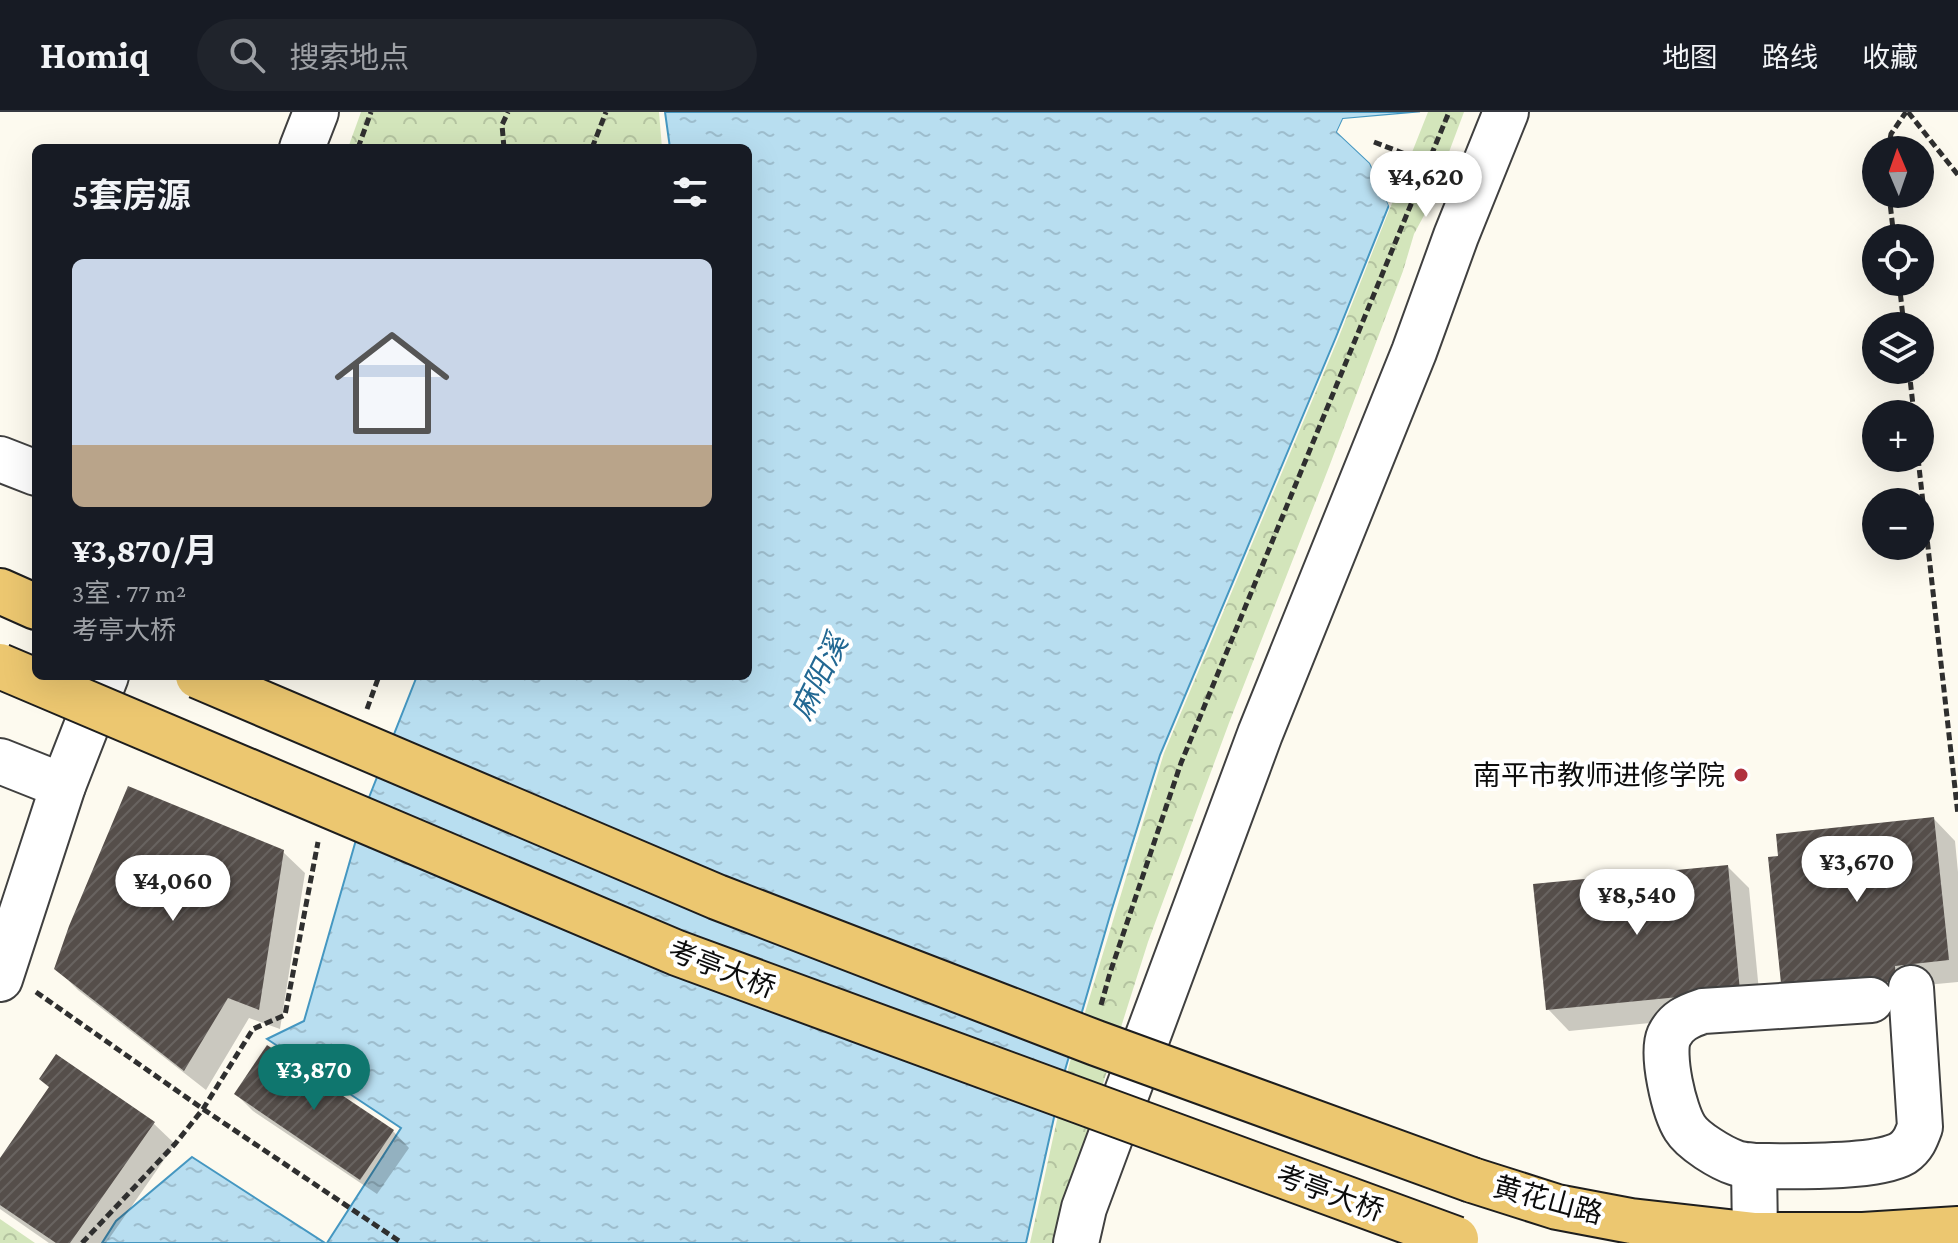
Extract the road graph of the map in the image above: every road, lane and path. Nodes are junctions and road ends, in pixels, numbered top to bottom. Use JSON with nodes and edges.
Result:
{"nodes":[{"id":1,"x":316,"y":112,"type":"edge"},
{"id":2,"x":371,"y":112,"type":"edge"},
{"id":3,"x":502,"y":112,"type":"edge"},
{"id":4,"x":508,"y":112,"type":"edge"},
{"id":5,"x":606,"y":112,"type":"edge"},
{"id":6,"x":1449,"y":112,"type":"edge"},
{"id":7,"x":1506,"y":112,"type":"edge"},
{"id":8,"x":1907,"y":112,"type":"edge"},
{"id":9,"x":502,"y":125,"type":"junction"},
{"id":10,"x":1891,"y":136,"type":"edge"},
{"id":11,"x":1374,"y":142,"type":"dead end"},
{"id":12,"x":304,"y":144,"type":"edge"},
{"id":13,"x":359,"y":144,"type":"edge"},
{"id":14,"x":504,"y":144,"type":"edge"},
{"id":15,"x":594,"y":144,"type":"edge"},
{"id":16,"x":1427,"y":163,"type":"junction"},
{"id":17,"x":1439,"y":167,"type":"dead end"},
{"id":18,"x":1958,"y":175,"type":"edge"},
{"id":19,"x":0,"y":459,"type":"edge"},
{"id":20,"x":32,"y":471,"type":"edge"},
{"id":21,"x":1920,"y":472,"type":"edge"},
{"id":22,"x":0,"y":591,"type":"edge"},
{"id":23,"x":32,"y":605,"type":"edge"},
{"id":24,"x":0,"y":666,"type":"edge"},
{"id":25,"x":32,"y":680,"type":"edge"},
{"id":26,"x":33,"y":680,"type":"edge"},
{"id":27,"x":104,"y":680,"type":"edge"},
{"id":28,"x":207,"y":680,"type":"edge"},
{"id":29,"x":378,"y":680,"type":"edge"},
{"id":30,"x":363,"y":719,"type":"dead end"},
{"id":31,"x":0,"y":761,"type":"edge"},
{"id":32,"x":63,"y":786,"type":"junction"},
{"id":33,"x":1958,"y":815,"type":"edge"},
{"id":34,"x":321,"y":832,"type":"dead end"},
{"id":35,"x":2,"y":974,"type":"edge"},
{"id":36,"x":1098,"y":1016,"type":"dead end"},
{"id":37,"x":203,"y":1109,"type":"junction"},
{"id":38,"x":1754,"y":1166,"type":"junction"},
{"id":39,"x":1958,"y":1229,"type":"edge"},
{"id":40,"x":1627,"y":1232,"type":"edge"},
{"id":41,"x":1755,"y":1235,"type":"junction"},
{"id":42,"x":1462,"y":1241,"type":"edge"},
{"id":43,"x":82,"y":1243,"type":"edge"},
{"id":44,"x":402,"y":1243,"type":"edge"},
{"id":45,"x":1076,"y":1243,"type":"edge"}],
"edges":[{"from":1,"to":12,"type":"street"},
{"from":2,"to":13,"type":"path"},
{"from":3,"to":9,"type":"path"},
{"from":4,"to":9,"type":"path"},
{"from":5,"to":15,"type":"path"},
{"from":6,"to":16,"type":"path"},
{"from":7,"to":45,"type":"street"},
{"from":8,"to":10,"type":"path"},
{"from":8,"to":18,"type":"path"},
{"from":9,"to":14,"type":"path"},
{"from":11,"to":16,"type":"path"},
{"from":16,"to":17,"type":"path"},
{"from":16,"to":36,"type":"path"},
{"from":19,"to":20,"type":"street"},
{"from":21,"to":33,"type":"path"},
{"from":22,"to":23,"type":"main road"},
{"from":24,"to":25,"type":"main road","name":"考亭大桥","bridge":true},
{"from":26,"to":42,"type":"main road","name":"考亭大桥","bridge":true},
{"from":27,"to":32,"type":"street"},
{"from":28,"to":40,"type":"main road","name":"黄花山路","bridge":true},
{"from":29,"to":30,"type":"path"},
{"from":31,"to":32,"type":"street"},
{"from":32,"to":35,"type":"street"},
{"from":34,"to":37,"type":"path"},
{"from":35,"to":37,"type":"path"},
{"from":37,"to":43,"type":"path"},
{"from":37,"to":44,"type":"path"},
{"from":38,"to":38,"type":"street"},
{"from":38,"to":41,"type":"street"},
{"from":39,"to":41,"type":"main road","name":"黄花山路"},
{"from":40,"to":41,"type":"main road","name":"黄花山路"}]}
